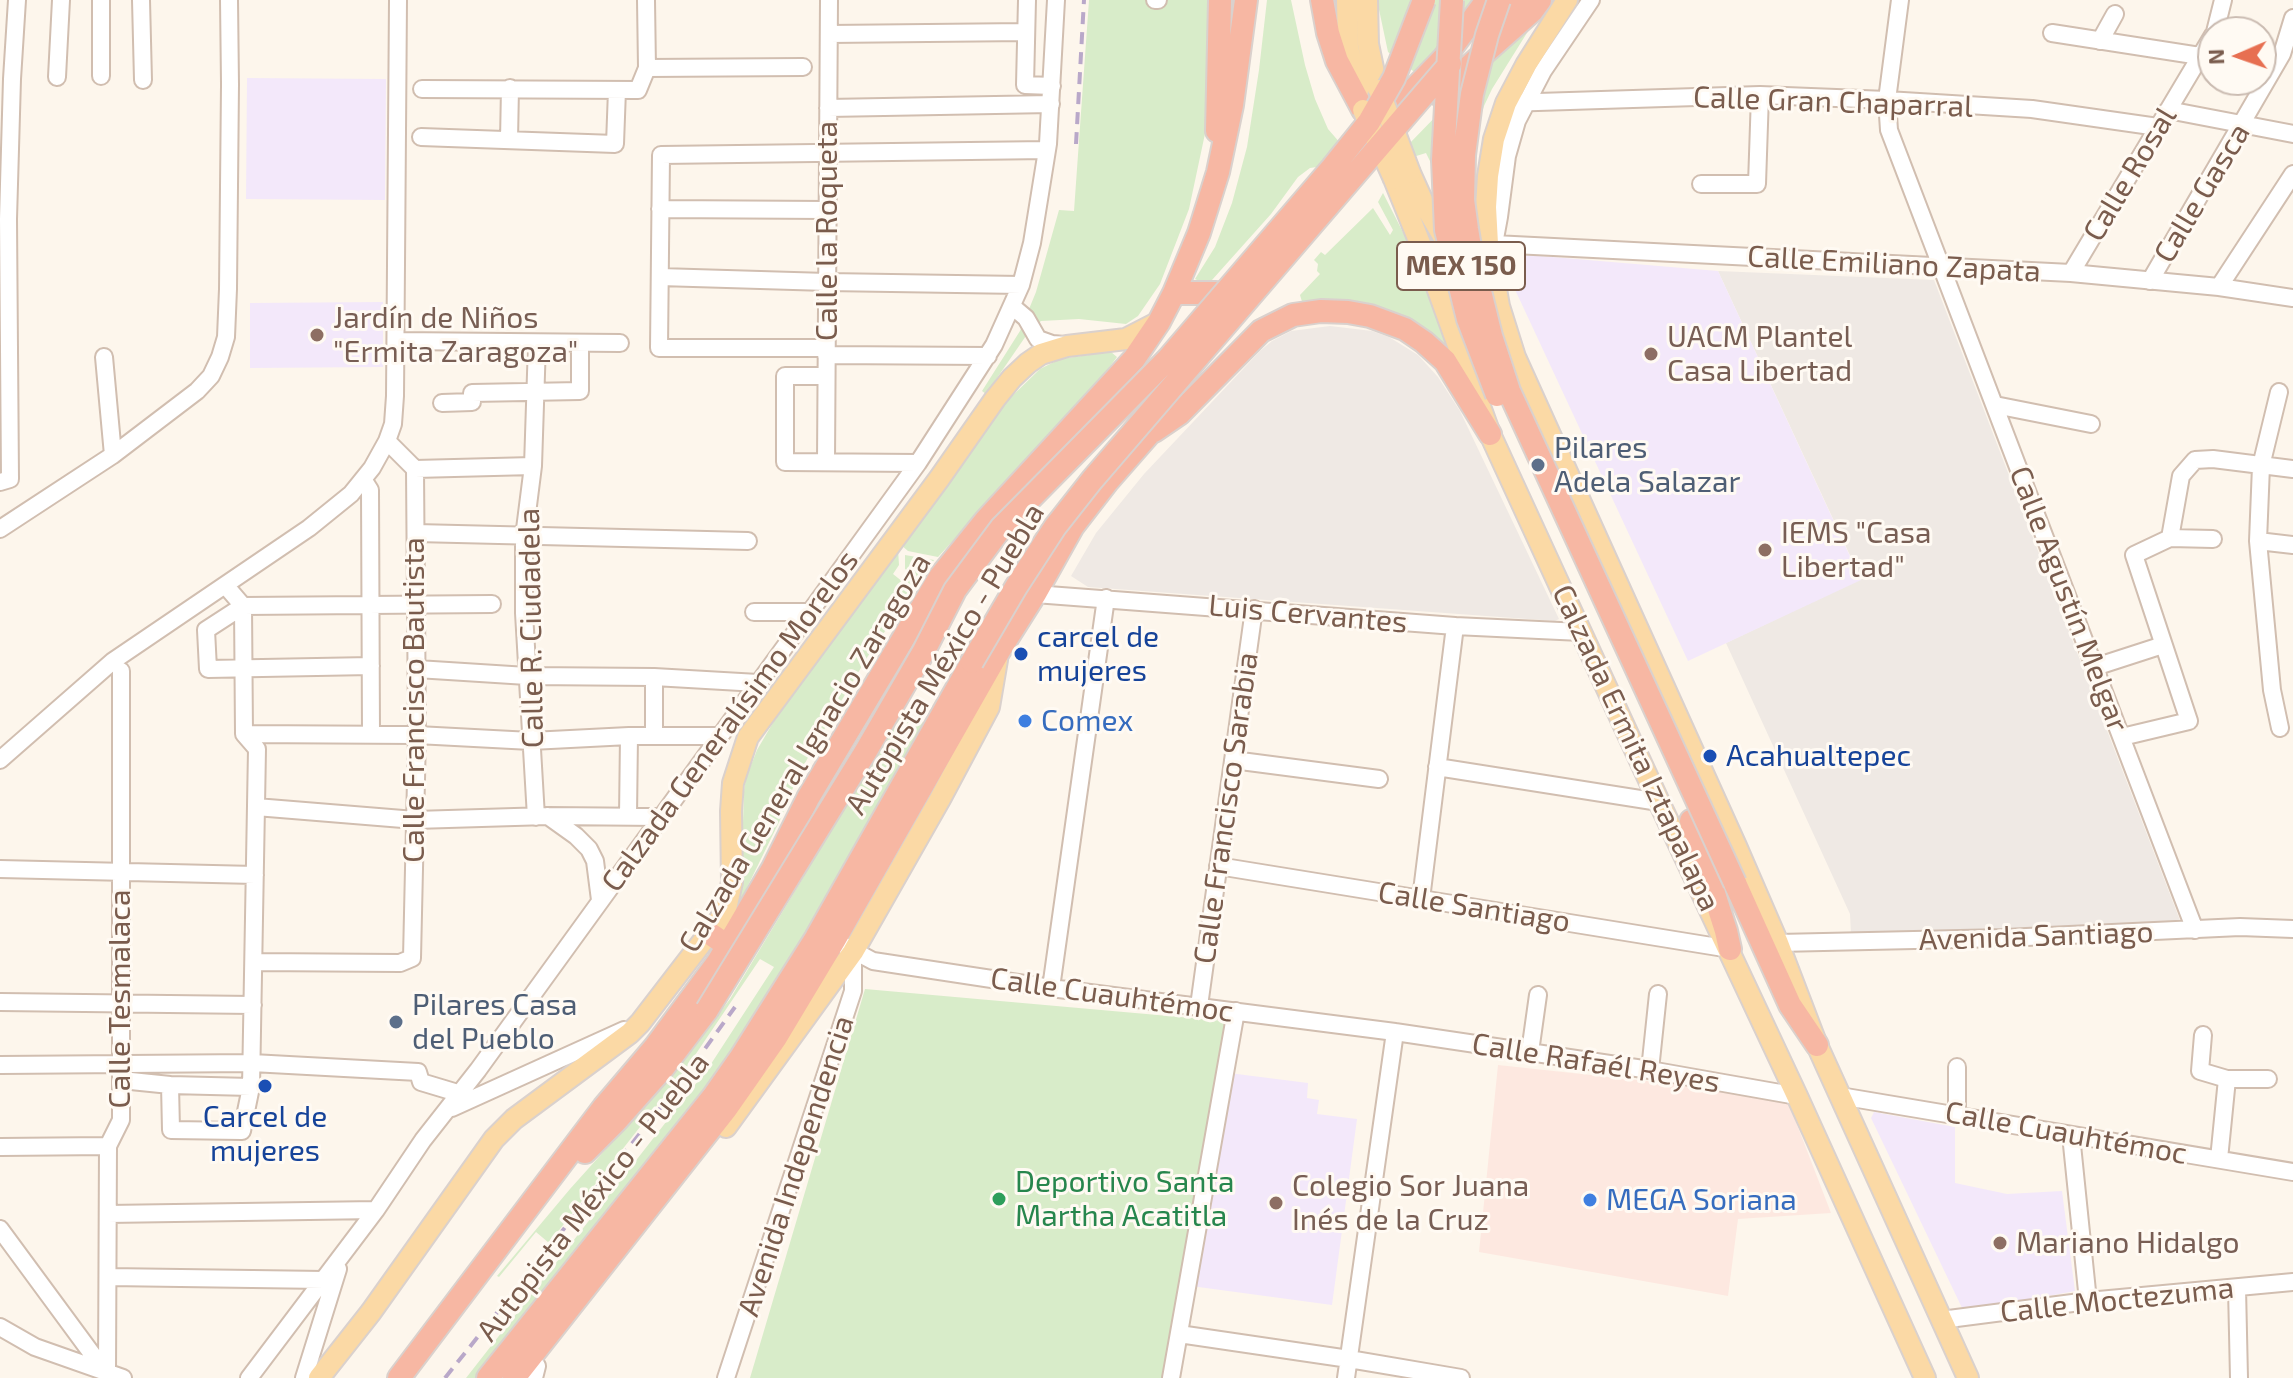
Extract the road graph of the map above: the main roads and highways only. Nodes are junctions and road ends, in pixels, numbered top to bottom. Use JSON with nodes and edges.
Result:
{"nodes":[{"id":1,"x":1220,"y":0,"type":"edge"},
{"id":2,"x":1246,"y":0,"type":"edge"},
{"id":3,"x":1322,"y":0,"type":"edge"},
{"id":4,"x":1347,"y":0,"type":"edge"},
{"id":5,"x":1367,"y":0,"type":"edge"},
{"id":6,"x":1424,"y":0,"type":"edge"},
{"id":7,"x":1452,"y":0,"type":"edge"},
{"id":8,"x":1489,"y":0,"type":"edge"},
{"id":9,"x":1499,"y":0,"type":"edge"},
{"id":10,"x":1518,"y":0,"type":"edge"},
{"id":11,"x":1540,"y":0,"type":"edge"},
{"id":12,"x":1567,"y":0,"type":"edge"},
{"id":13,"x":1366,"y":116,"type":"junction"},
{"id":14,"x":1218,"y":172,"type":"junction"},
{"id":15,"x":1402,"y":176,"type":"junction"},
{"id":16,"x":1174,"y":293,"type":"junction"},
{"id":17,"x":1216,"y":293,"type":"junction"},
{"id":18,"x":1159,"y":322,"type":"junction"},
{"id":19,"x":1515,"y":357,"type":"junction"},
{"id":20,"x":1175,"y":388,"type":"junction"},
{"id":21,"x":1538,"y":406,"type":"junction"},
{"id":22,"x":1079,"y":418,"type":"junction"},
{"id":23,"x":1486,"y":425,"type":"junction"},
{"id":24,"x":1149,"y":434,"type":"junction"},
{"id":25,"x":709,"y":933,"type":"junction"},
{"id":26,"x":844,"y":945,"type":"junction"},
{"id":27,"x":728,"y":946,"type":"junction"},
{"id":28,"x":1730,"y":949,"type":"junction"},
{"id":29,"x":1817,"y":1045,"type":"junction"},
{"id":30,"x":531,"y":1206,"type":"junction"},
{"id":31,"x":555,"y":1327,"type":"junction"},
{"id":32,"x":533,"y":1374,"type":"edge"},
{"id":33,"x":319,"y":1378,"type":"edge"},
{"id":34,"x":399,"y":1378,"type":"edge"},
{"id":35,"x":488,"y":1378,"type":"edge"},
{"id":36,"x":514,"y":1378,"type":"edge"},
{"id":37,"x":1925,"y":1378,"type":"edge"},
{"id":38,"x":1968,"y":1378,"type":"edge"}],
"edges":[{"from":1,"to":14,"type":"highway"},
{"from":2,"to":14,"type":"highway","name":"Calzada General Ignacio Zaragoza"},
{"from":3,"to":13,"type":"highway"},
{"from":4,"to":13,"type":"main road","name":"Calzada Ermita Iztapalapa"},
{"from":5,"to":15,"type":"main road","number":"MEX 150","bridge":true},
{"from":6,"to":13,"type":"highway","name":"Autopista México - Puebla","bridge":true},
{"from":7,"to":28,"type":"highway","bridge":true},
{"from":8,"to":17,"type":"highway"},
{"from":8,"to":35,"type":"highway","name":"Autopista México - Puebla","bridge":true},
{"from":9,"to":29,"type":"highway","bridge":true},
{"from":10,"to":20,"type":"highway"},
{"from":11,"to":20,"type":"highway"},
{"from":12,"to":19,"type":"main road","name":"Calzada Ermita Iztapalapa"},
{"from":13,"to":15,"type":"main road","name":"Calzada Ermita Iztapalapa","bridge":true},
{"from":13,"to":30,"type":"highway","name":"Autopista México - Puebla","bridge":true},
{"from":14,"to":16,"type":"highway","name":"Calzada General Ignacio Zaragoza"},
{"from":15,"to":19,"type":"main road","number":"MEX 150"},
{"from":15,"to":23,"type":"main road","name":"Calzada Ermita Iztapalapa"},
{"from":16,"to":17,"type":"highway"},
{"from":16,"to":18,"type":"highway","name":"Calzada General Ignacio Zaragoza"},
{"from":17,"to":22,"type":"highway"},
{"from":18,"to":22,"type":"highway","name":"Calzada General Ignacio Zaragoza"},
{"from":18,"to":25,"type":"main road"},
{"from":19,"to":21,"type":"main road","name":"Calzada Ermita Iztapalapa"},
{"from":20,"to":24,"type":"highway"},
{"from":21,"to":23,"type":"main road"},
{"from":21,"to":29,"type":"main road","name":"Calzada Ermita Iztapalapa"},
{"from":22,"to":27,"type":"highway","name":"Calzada General Ignacio Zaragoza"},
{"from":23,"to":24,"type":"highway"},
{"from":23,"to":28,"type":"main road","name":"Calzada Ermita Iztapalapa"},
{"from":24,"to":26,"type":"highway"},
{"from":25,"to":27,"type":"highway"},
{"from":25,"to":33,"type":"main road"},
{"from":26,"to":31,"type":"highway"},
{"from":26,"to":32,"type":"main road"},
{"from":27,"to":30,"type":"highway","name":"Calzada General Ignacio Zaragoza"},
{"from":28,"to":37,"type":"main road","name":"Calzada Ermita Iztapalapa"},
{"from":29,"to":38,"type":"main road","name":"Calzada Ermita Iztapalapa"},
{"from":30,"to":34,"type":"highway","name":"Calzada General Ignacio Zaragoza"},
{"from":31,"to":32,"type":"highway"},
{"from":31,"to":36,"type":"highway"}]}
